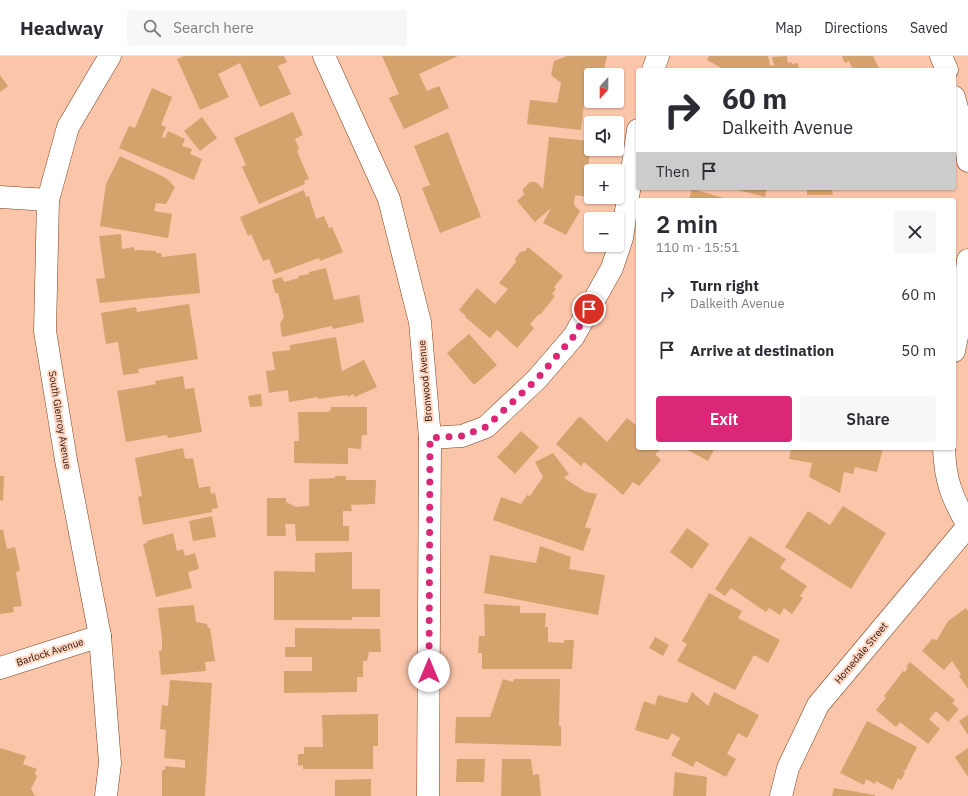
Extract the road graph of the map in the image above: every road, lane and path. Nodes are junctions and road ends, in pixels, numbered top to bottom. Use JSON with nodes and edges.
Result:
{"nodes":[{"id":1,"x":110,"y":56,"type":"edge"},
{"id":2,"x":324,"y":56,"type":"edge"},
{"id":3,"x":658,"y":56,"type":"edge"},
{"id":4,"x":941,"y":56,"type":"edge"},
{"id":5,"x":654,"y":68,"type":"edge"},
{"id":6,"x":946,"y":68,"type":"edge"},
{"id":7,"x":956,"y":104,"type":"edge"},
{"id":8,"x":636,"y":144,"type":"edge"},
{"id":9,"x":968,"y":161,"type":"edge"},
{"id":10,"x":0,"y":197,"type":"edge"},
{"id":11,"x":48,"y":200,"type":"junction"},
{"id":12,"x":968,"y":260,"type":"edge"},
{"id":13,"x":956,"y":340,"type":"edge"},
{"id":14,"x":430,"y":438,"type":"junction"},
{"id":15,"x":944,"y":450,"type":"edge"},
{"id":16,"x":968,"y":526,"type":"edge"},
{"id":17,"x":100,"y":636,"type":"junction"},
{"id":18,"x":0,"y":668,"type":"edge"},
{"id":19,"x":106,"y":796,"type":"edge"},
{"id":20,"x":428,"y":796,"type":"edge"},
{"id":21,"x":780,"y":796,"type":"edge"}],
"edges":[{"from":1,"to":11,"type":"street","name":"South Glenroy Avenue"},
{"from":2,"to":14,"type":"street","name":"Bronwood Avenue"},
{"from":3,"to":5,"type":"street"},
{"from":4,"to":6,"type":"street"},
{"from":7,"to":9,"type":"street"},
{"from":8,"to":14,"type":"street"},
{"from":10,"to":11,"type":"street"},
{"from":11,"to":17,"type":"street","name":"South Glenroy Avenue"},
{"from":12,"to":13,"type":"street"},
{"from":14,"to":20,"type":"street","name":"Bronwood Avenue"},
{"from":15,"to":16,"type":"street"},
{"from":16,"to":21,"type":"street","name":"Homedale Street"},
{"from":17,"to":18,"type":"street","name":"Barlock Avenue"},
{"from":17,"to":19,"type":"street","name":"South Glenroy Avenue"}]}
